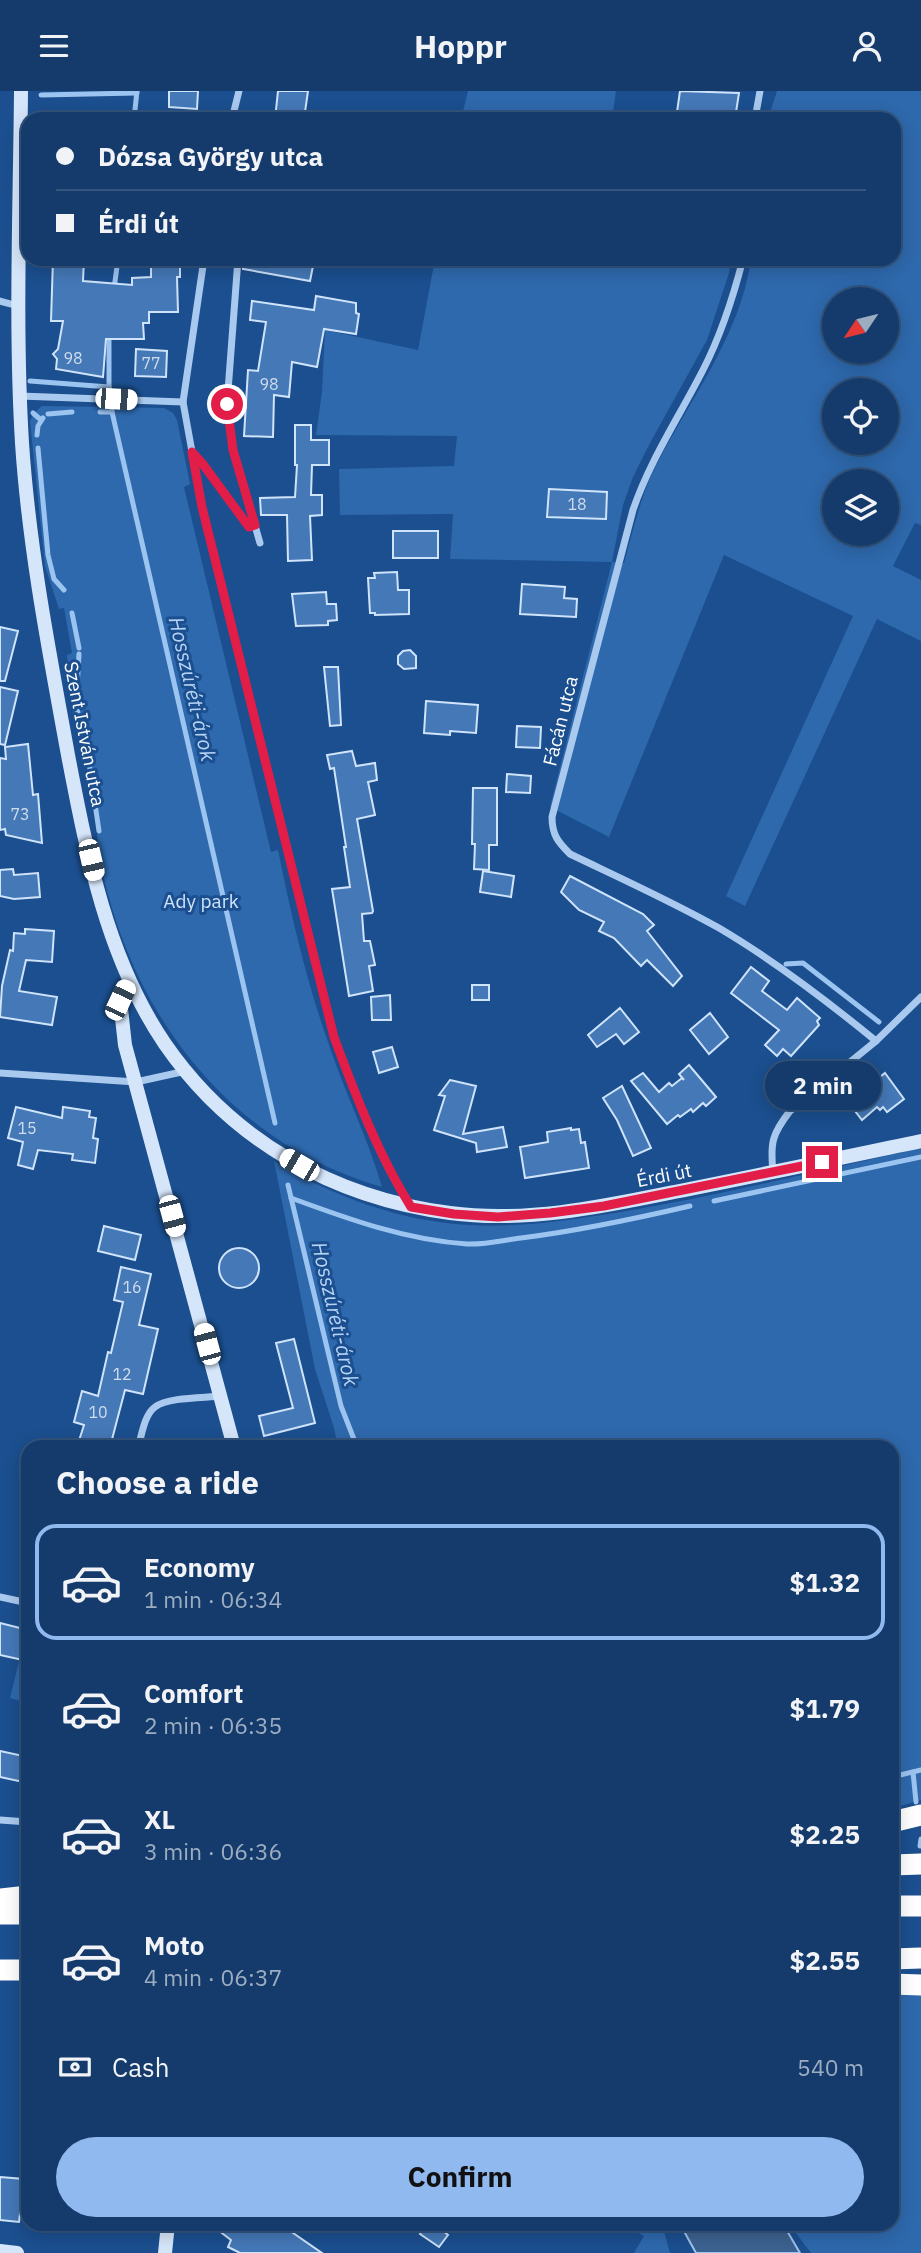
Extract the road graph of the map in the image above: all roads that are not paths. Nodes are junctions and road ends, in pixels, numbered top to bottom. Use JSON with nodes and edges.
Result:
{"nodes":[{"id":1,"x":21,"y":91,"type":"edge"},
{"id":2,"x":239,"y":91,"type":"edge"},
{"id":3,"x":760,"y":91,"type":"edge"},
{"id":4,"x":234,"y":112,"type":"edge"},
{"id":5,"x":756,"y":112,"type":"edge"},
{"id":6,"x":203,"y":266,"type":"edge"},
{"id":7,"x":237,"y":266,"type":"edge"},
{"id":8,"x":741,"y":266,"type":"edge"},
{"id":9,"x":0,"y":301,"type":"edge"},
{"id":10,"x":18,"y":306,"type":"junction"},
{"id":11,"x":20,"y":396,"type":"junction"},
{"id":12,"x":183,"y":402,"type":"junction"},
{"id":13,"x":192,"y":452,"type":"junction"},
{"id":14,"x":255,"y":525,"type":"junction"},
{"id":15,"x":260,"y":543,"type":"dead end"},
{"id":16,"x":129,"y":982,"type":"junction"},
{"id":17,"x":921,"y":997,"type":"edge"},
{"id":18,"x":876,"y":1041,"type":"junction"},
{"id":19,"x":186,"y":1071,"type":"junction"},
{"id":20,"x":0,"y":1073,"type":"edge"},
{"id":21,"x":136,"y":1082,"type":"junction"},
{"id":22,"x":921,"y":1140,"type":"edge"},
{"id":23,"x":773,"y":1172,"type":"junction"},
{"id":24,"x":411,"y":1207,"type":"junction"},
{"id":25,"x":221,"y":1396,"type":"junction"},
{"id":26,"x":140,"y":1440,"type":"edge"},
{"id":27,"x":232,"y":1440,"type":"edge"},
{"id":28,"x":0,"y":1597,"type":"edge"},
{"id":29,"x":21,"y":1602,"type":"edge"},
{"id":30,"x":921,"y":1815,"type":"edge"},
{"id":31,"x":0,"y":1820,"type":"edge"},
{"id":32,"x":899,"y":1820,"type":"edge"},
{"id":33,"x":21,"y":1822,"type":"edge"},
{"id":34,"x":921,"y":1864,"type":"edge"},
{"id":35,"x":899,"y":1865,"type":"edge"},
{"id":36,"x":21,"y":1897,"type":"edge"},
{"id":37,"x":0,"y":1899,"type":"edge"},
{"id":38,"x":899,"y":1906,"type":"edge"},
{"id":39,"x":921,"y":1906,"type":"edge"},
{"id":40,"x":0,"y":1914,"type":"edge"},
{"id":41,"x":21,"y":1914,"type":"edge"},
{"id":42,"x":921,"y":1958,"type":"edge"},
{"id":43,"x":899,"y":1959,"type":"edge"},
{"id":44,"x":0,"y":1970,"type":"edge"},
{"id":45,"x":21,"y":1970,"type":"edge"},
{"id":46,"x":899,"y":1984,"type":"edge"},
{"id":47,"x":921,"y":1985,"type":"edge"},
{"id":48,"x":167,"y":2231,"type":"edge"},
{"id":49,"x":0,"y":2251,"type":"edge"},
{"id":50,"x":17,"y":2253,"type":"edge"},
{"id":51,"x":165,"y":2253,"type":"edge"}],
"edges":[{"from":1,"to":10,"type":"main road","name":"Szent István utca"},
{"from":2,"to":4,"type":"street"},
{"from":3,"to":5,"type":"street"},
{"from":6,"to":12,"type":"street"},
{"from":7,"to":14,"type":"street"},
{"from":8,"to":18,"type":"street","name":"Fácán utca"},
{"from":9,"to":10,"type":"street"},
{"from":10,"to":11,"type":"main road","name":"Szent István utca"},
{"from":11,"to":12,"type":"street"},
{"from":11,"to":16,"type":"main road","name":"Szent István utca"},
{"from":12,"to":13,"type":"street"},
{"from":13,"to":14,"type":"street"},
{"from":13,"to":24,"type":"street"},
{"from":14,"to":15,"type":"street"},
{"from":16,"to":19,"type":"main road","name":"Szent István utca"},
{"from":16,"to":21,"type":"main road"},
{"from":17,"to":18,"type":"street"},
{"from":18,"to":23,"type":"street"},
{"from":19,"to":21,"type":"street"},
{"from":19,"to":24,"type":"main road","name":"Érdi út"},
{"from":20,"to":21,"type":"street"},
{"from":21,"to":25,"type":"main road"},
{"from":22,"to":23,"type":"main road","name":"Érdi út"},
{"from":23,"to":24,"type":"main road","name":"Érdi út"},
{"from":25,"to":26,"type":"street"},
{"from":25,"to":27,"type":"main road"},
{"from":28,"to":29,"type":"street"},
{"from":30,"to":32,"type":"highway"},
{"from":31,"to":33,"type":"street"},
{"from":34,"to":35,"type":"highway"},
{"from":36,"to":37,"type":"highway"},
{"from":38,"to":39,"type":"highway"},
{"from":40,"to":41,"type":"highway"},
{"from":42,"to":43,"type":"highway"},
{"from":44,"to":45,"type":"highway"},
{"from":46,"to":47,"type":"highway"},
{"from":48,"to":51,"type":"main road"},
{"from":49,"to":50,"type":"main road"}]}
